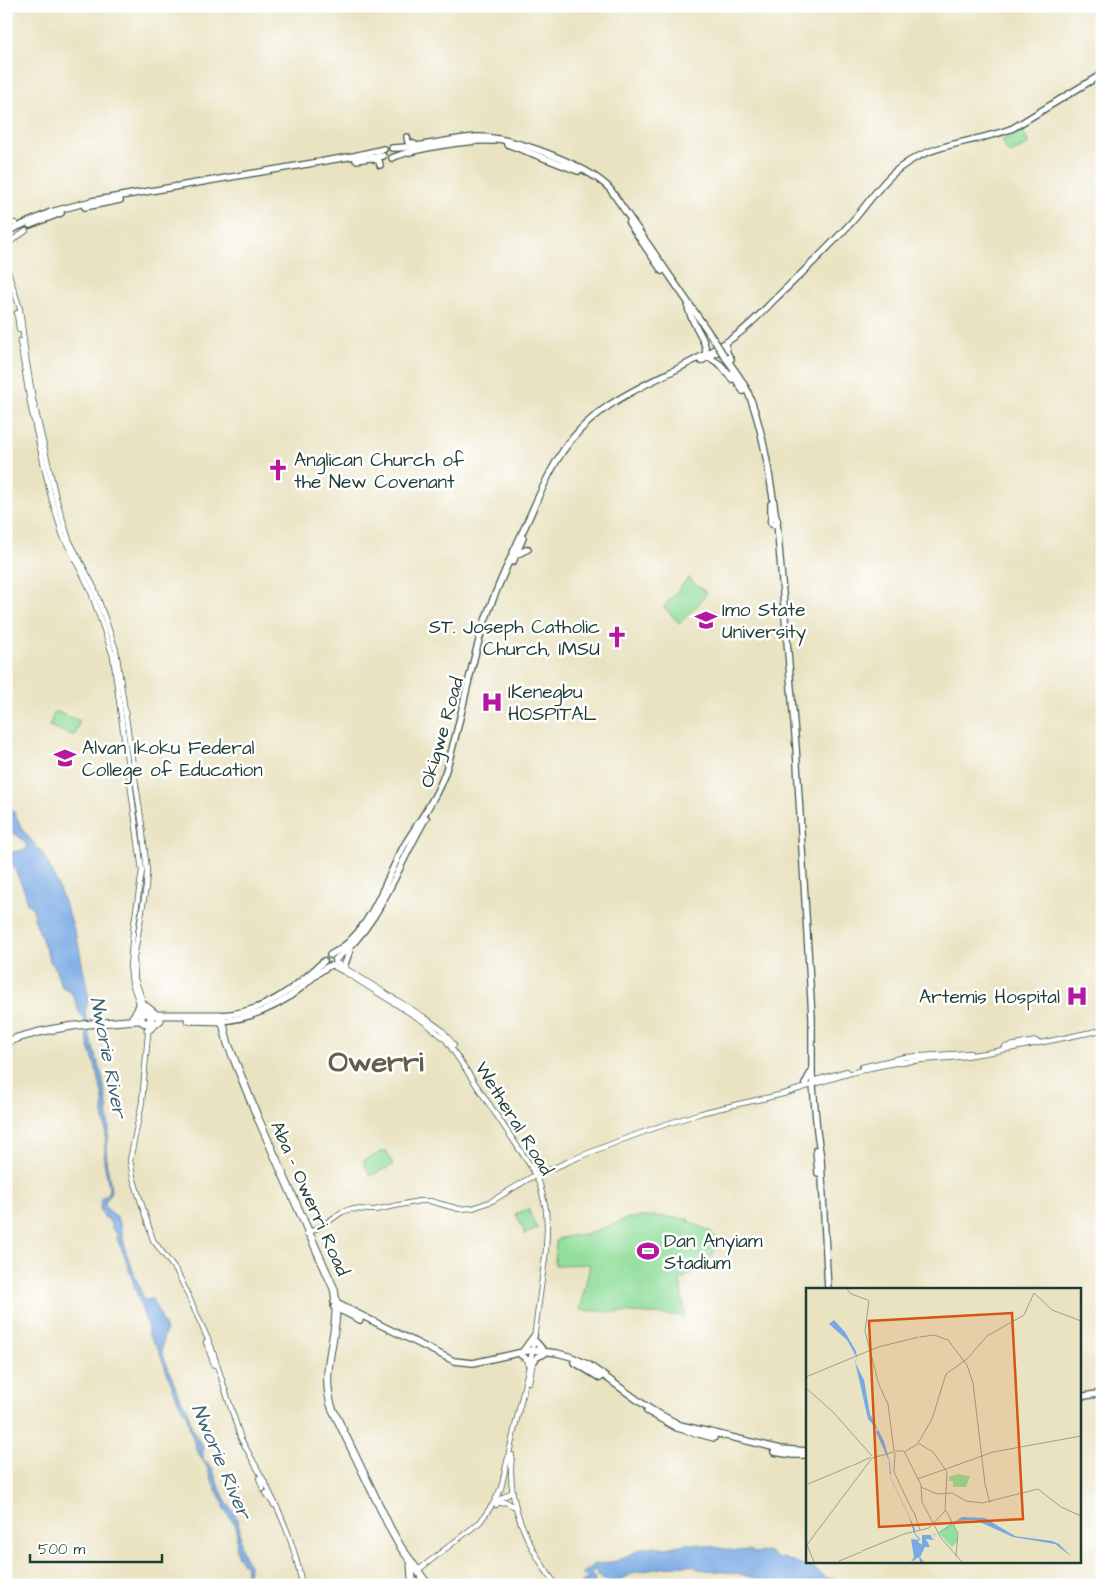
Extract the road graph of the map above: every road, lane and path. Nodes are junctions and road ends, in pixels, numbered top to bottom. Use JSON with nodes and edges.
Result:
{"nodes":[{"id":1,"x":1102,"y":75,"type":"edge"},
{"id":2,"x":407,"y":137,"type":"dead end"},
{"id":3,"x":466,"y":140,"type":"junction"},
{"id":4,"x":421,"y":145,"type":"junction"},
{"id":5,"x":392,"y":148,"type":"junction"},
{"id":6,"x":384,"y":149,"type":"junction"},
{"id":7,"x":383,"y":156,"type":"junction"},
{"id":8,"x":369,"y":158,"type":"junction"},
{"id":9,"x":392,"y":158,"type":"junction"},
{"id":10,"x":380,"y":165,"type":"dead end"},
{"id":11,"x":15,"y":223,"type":"dead end"},
{"id":12,"x":6,"y":224,"type":"edge"},
{"id":13,"x":6,"y":232,"type":"edge"},
{"id":14,"x":26,"y":232,"type":"dead end"},
{"id":15,"x":6,"y":236,"type":"edge"},
{"id":16,"x":6,"y":246,"type":"edge"},
{"id":17,"x":6,"y":265,"type":"edge"},
{"id":18,"x":6,"y":274,"type":"edge"},
{"id":19,"x":690,"y":308,"type":"junction"},
{"id":20,"x":729,"y":342,"type":"junction"},
{"id":21,"x":708,"y":355,"type":"junction"},
{"id":22,"x":28,"y":385,"type":"junction"},
{"id":23,"x":745,"y":390,"type":"junction"},
{"id":24,"x":523,"y":536,"type":"junction"},
{"id":25,"x":515,"y":544,"type":"junction"},
{"id":26,"x":515,"y":554,"type":"junction"},
{"id":27,"x":430,"y":809,"type":"junction"},
{"id":28,"x":352,"y":946,"type":"junction"},
{"id":29,"x":331,"y":963,"type":"junction"},
{"id":30,"x":344,"y":967,"type":"junction"},
{"id":31,"x":142,"y":1004,"type":"junction"},
{"id":32,"x":159,"y":1018,"type":"junction"},
{"id":33,"x":144,"y":1020,"type":"junction"},
{"id":34,"x":220,"y":1021,"type":"junction"},
{"id":35,"x":78,"y":1025,"type":"junction"},
{"id":36,"x":1102,"y":1030,"type":"edge"},
{"id":37,"x":6,"y":1041,"type":"edge"},
{"id":38,"x":949,"y":1056,"type":"junction"},
{"id":39,"x":811,"y":1074,"type":"junction"},
{"id":40,"x":820,"y":1078,"type":"junction"},
{"id":41,"x":810,"y":1083,"type":"junction"},
{"id":42,"x":537,"y":1175,"type":"junction"},
{"id":43,"x":307,"y":1233,"type":"junction"},
{"id":44,"x":827,"y":1288,"type":"edge"},
{"id":45,"x":335,"y":1305,"type":"junction"},
{"id":46,"x":535,"y":1339,"type":"junction"},
{"id":47,"x":533,"y":1352,"type":"junction"},
{"id":48,"x":521,"y":1353,"type":"junction"},
{"id":49,"x":545,"y":1353,"type":"junction"},
{"id":50,"x":531,"y":1364,"type":"junction"},
{"id":51,"x":1099,"y":1392,"type":"edge"},
{"id":52,"x":1080,"y":1396,"type":"edge"},
{"id":53,"x":806,"y":1453,"type":"edge"},
{"id":54,"x":509,"y":1458,"type":"junction"},
{"id":55,"x":511,"y":1492,"type":"junction"},
{"id":56,"x":496,"y":1499,"type":"junction"},
{"id":57,"x":496,"y":1506,"type":"junction"},
{"id":58,"x":512,"y":1506,"type":"junction"},
{"id":59,"x":487,"y":1516,"type":"junction"},
{"id":60,"x":425,"y":1565,"type":"junction"},
{"id":61,"x":417,"y":1577,"type":"edge"},
{"id":62,"x":301,"y":1585,"type":"edge"},
{"id":63,"x":555,"y":1585,"type":"edge"}],
"edges":[{"from":1,"to":20,"type":"main road","name":"Okigwe Road"},
{"from":2,"to":4,"type":"main road"},
{"from":3,"to":4,"type":"main road"},
{"from":3,"to":9,"type":"main road"},
{"from":3,"to":19,"type":"main road"},
{"from":4,"to":5,"type":"main road"},
{"from":5,"to":6,"type":"main road"},
{"from":5,"to":9,"type":"main road"},
{"from":6,"to":7,"type":"main road"},
{"from":6,"to":13,"type":"main road"},
{"from":7,"to":8,"type":"main road"},
{"from":7,"to":9,"type":"main road"},
{"from":8,"to":10,"type":"main road"},
{"from":8,"to":15,"type":"main road"},
{"from":11,"to":12,"type":"main road"},
{"from":14,"to":16,"type":"main road"},
{"from":17,"to":22,"type":"main road"},
{"from":18,"to":22,"type":"main road"},
{"from":19,"to":20,"type":"main road"},
{"from":19,"to":21,"type":"main road"},
{"from":19,"to":23,"type":"main road","bridge":true},
{"from":20,"to":21,"type":"main road","name":"Okigwe Road"},
{"from":20,"to":23,"type":"main road"},
{"from":21,"to":23,"type":"main road"},
{"from":21,"to":24,"type":"main road","name":"Okigwe Road"},
{"from":22,"to":31,"type":"main road"},
{"from":23,"to":39,"type":"main road"},
{"from":24,"to":25,"type":"main road","name":"Okigwe Road"},
{"from":24,"to":25,"type":"main road"},
{"from":24,"to":26,"type":"main road"},
{"from":25,"to":26,"type":"main road","name":"Okigwe Road"},
{"from":25,"to":26,"type":"main road"},
{"from":26,"to":27,"type":"main road","name":"Okigwe Road"},
{"from":27,"to":28,"type":"main road","name":"Okigwe Road"},
{"from":27,"to":29,"type":"main road"},
{"from":28,"to":29,"type":"main road","name":"Okigwe Road"},
{"from":28,"to":30,"type":"main road"},
{"from":29,"to":30,"type":"main road","name":"Wetheral Road"},
{"from":29,"to":34,"type":"main road"},
{"from":29,"to":42,"type":"main road","name":"Wetheral Road"},
{"from":30,"to":42,"type":"main road","name":"Wetheral Road"},
{"from":31,"to":32,"type":"highway"},
{"from":31,"to":33,"type":"main road"},
{"from":31,"to":33,"type":"highway"},
{"from":32,"to":33,"type":"highway"},
{"from":32,"to":33,"type":"highway"},
{"from":32,"to":34,"type":"highway"},
{"from":33,"to":35,"type":"highway"},
{"from":33,"to":62,"type":"main road"},
{"from":34,"to":43,"type":"highway","name":"Aba - Owerri Road"},
{"from":35,"to":37,"type":"highway"},
{"from":35,"to":37,"type":"highway"},
{"from":36,"to":38,"type":"main road"},
{"from":38,"to":40,"type":"main road"},
{"from":38,"to":41,"type":"main road"},
{"from":39,"to":40,"type":"main road"},
{"from":39,"to":41,"type":"main road"},
{"from":40,"to":41,"type":"main road"},
{"from":41,"to":42,"type":"main road"},
{"from":41,"to":44,"type":"main road"},
{"from":42,"to":43,"type":"main road"},
{"from":42,"to":46,"type":"main road","name":"Wetheral Road"},
{"from":43,"to":45,"type":"highway","name":"Aba - Owerri Road"},
{"from":45,"to":48,"type":"main road"},
{"from":45,"to":61,"type":"highway","name":"Aba - Owerri Road"},
{"from":46,"to":47,"type":"main road","name":"Wetheral Road"},
{"from":46,"to":48,"type":"main road"},
{"from":46,"to":49,"type":"main road"},
{"from":47,"to":48,"type":"main road"},
{"from":47,"to":49,"type":"main road"},
{"from":47,"to":50,"type":"main road"},
{"from":48,"to":50,"type":"main road"},
{"from":49,"to":50,"type":"main road"},
{"from":49,"to":53,"type":"main road"},
{"from":50,"to":54,"type":"main road"},
{"from":50,"to":55,"type":"main road"},
{"from":51,"to":52,"type":"main road"},
{"from":54,"to":55,"type":"main road"},
{"from":54,"to":56,"type":"main road"},
{"from":55,"to":56,"type":"main road"},
{"from":55,"to":57,"type":"main road"},
{"from":55,"to":58,"type":"main road"},
{"from":55,"to":63,"type":"main road"},
{"from":56,"to":59,"type":"main road"},
{"from":57,"to":58,"type":"main road"},
{"from":57,"to":59,"type":"main road"},
{"from":58,"to":63,"type":"main road"},
{"from":59,"to":60,"type":"main road"},
{"from":60,"to":61,"type":"highway"},
{"from":60,"to":61,"type":"highway"}]}
